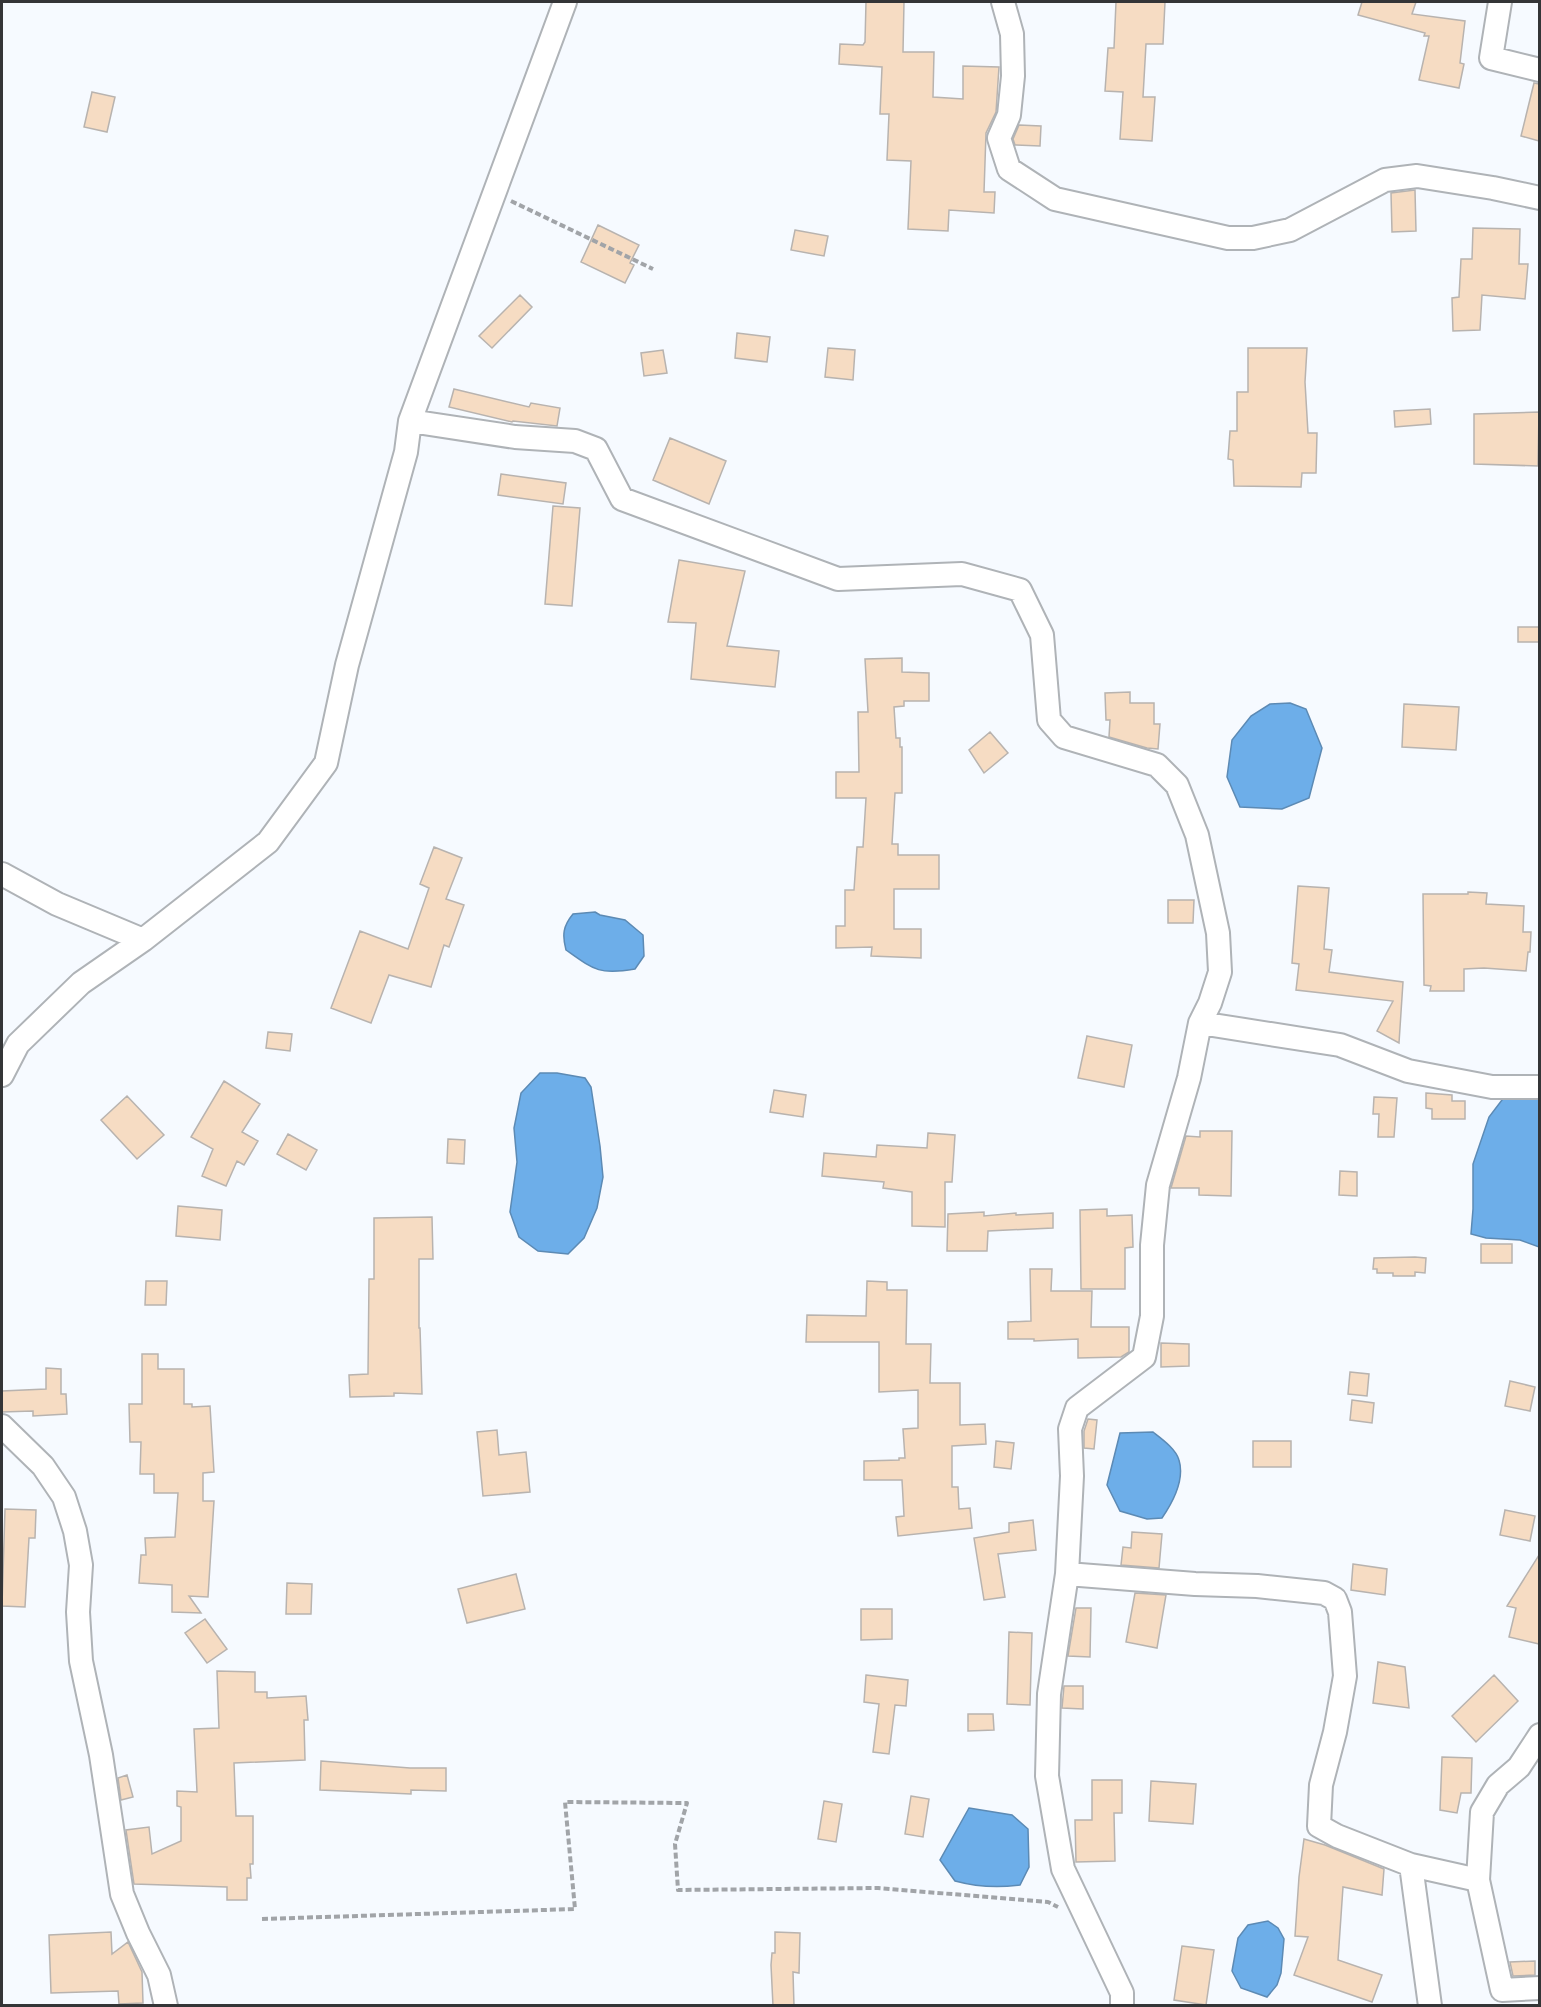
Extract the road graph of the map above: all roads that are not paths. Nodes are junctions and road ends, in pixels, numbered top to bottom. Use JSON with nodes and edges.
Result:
{"nodes":[{"id":1,"x":565,"y":2,"type":"edge"},
{"id":2,"x":1003,"y":2,"type":"edge"},
{"id":3,"x":1500,"y":2,"type":"edge"},
{"id":4,"x":1539,"y":70,"type":"edge"},
{"id":5,"x":1539,"y":198,"type":"edge"},
{"id":6,"x":410,"y":421,"type":"junction"},
{"id":7,"x":2,"y":874,"type":"edge"},
{"id":8,"x":143,"y":940,"type":"junction"},
{"id":9,"x":1200,"y":1023,"type":"junction"},
{"id":10,"x":2,"y":1075,"type":"edge"},
{"id":11,"x":1539,"y":1087,"type":"edge"},
{"id":12,"x":2,"y":1426,"type":"edge"},
{"id":13,"x":1067,"y":1574,"type":"junction"},
{"id":14,"x":1539,"y":1735,"type":"edge"},
{"id":15,"x":1411,"y":1865,"type":"junction"},
{"id":16,"x":1478,"y":1880,"type":"junction"},
{"id":17,"x":1539,"y":1988,"type":"edge"},
{"id":18,"x":166,"y":2006,"type":"edge"},
{"id":19,"x":1122,"y":2006,"type":"edge"},
{"id":20,"x":1431,"y":2006,"type":"edge"}],
"edges":[{"from":1,"to":6,"type":"street"},
{"from":2,"to":5,"type":"street"},
{"from":3,"to":4,"type":"street"},
{"from":6,"to":8,"type":"street"},
{"from":6,"to":9,"type":"street"},
{"from":7,"to":8,"type":"street"},
{"from":8,"to":10,"type":"street"},
{"from":9,"to":11,"type":"street"},
{"from":9,"to":13,"type":"street"},
{"from":12,"to":18,"type":"street"},
{"from":13,"to":15,"type":"street"},
{"from":13,"to":19,"type":"street"},
{"from":14,"to":16,"type":"street"},
{"from":15,"to":16,"type":"street"},
{"from":15,"to":20,"type":"street"},
{"from":16,"to":17,"type":"street"}]}
